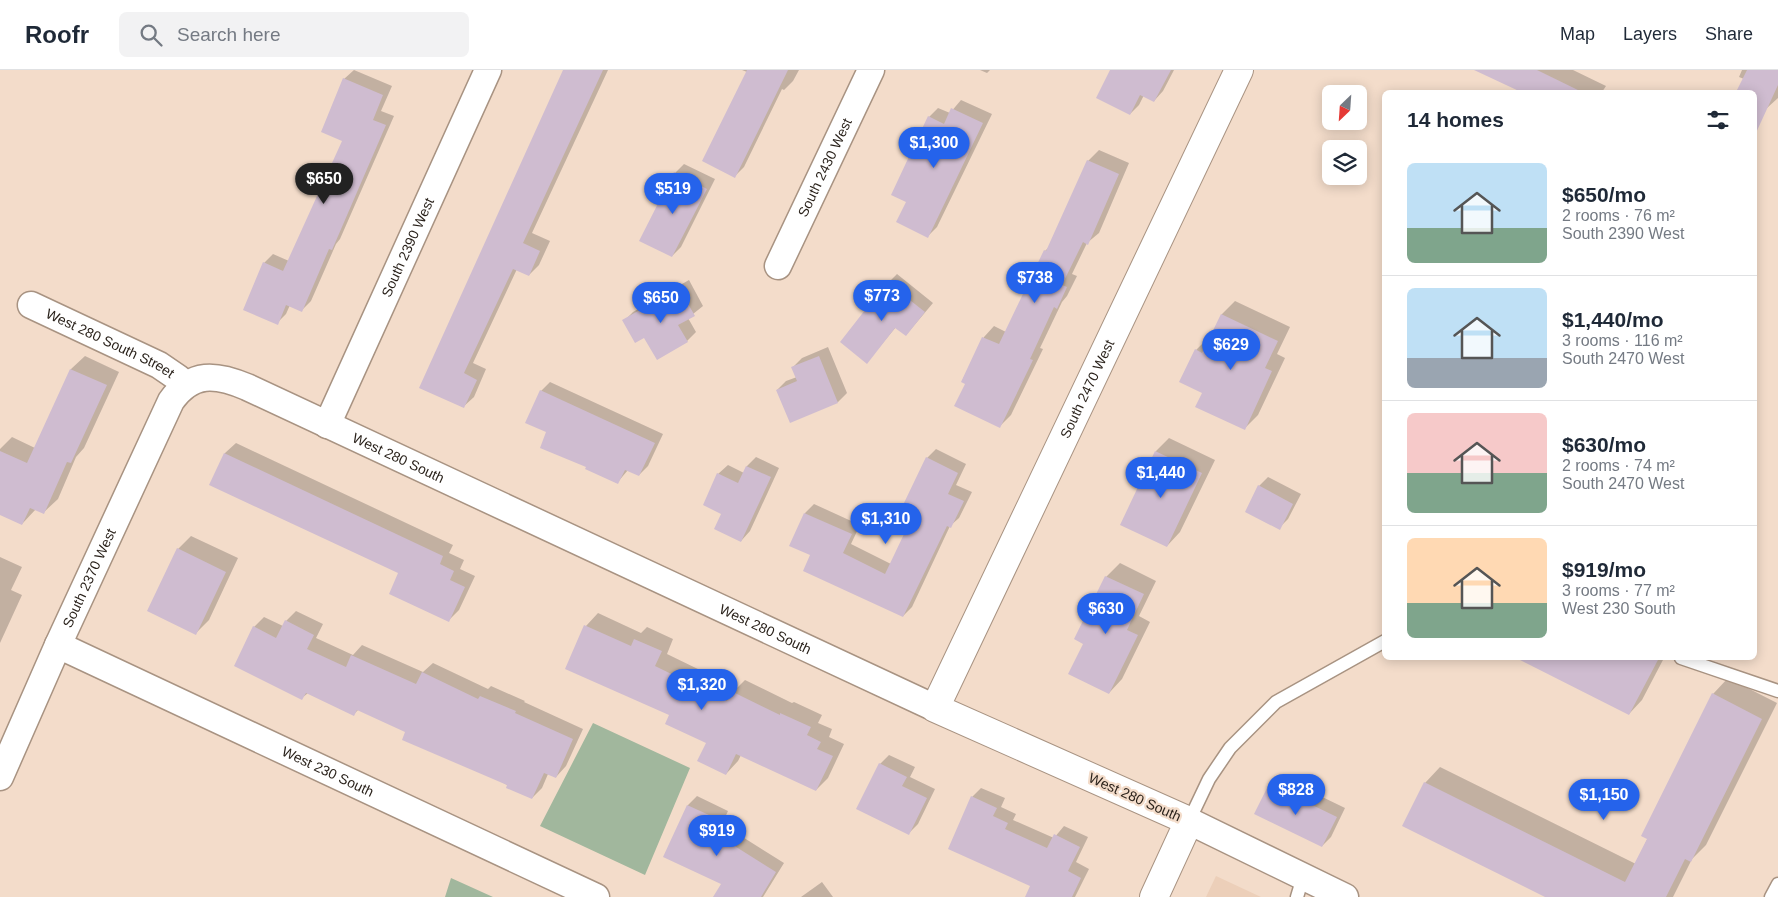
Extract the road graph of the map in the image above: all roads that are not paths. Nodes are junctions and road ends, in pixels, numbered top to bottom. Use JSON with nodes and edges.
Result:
{"nodes":[{"id":1,"x":488,"y":70,"type":"edge"},
{"id":2,"x":871,"y":70,"type":"edge"},
{"id":3,"x":1239,"y":70,"type":"edge"},
{"id":4,"x":778,"y":266,"type":"dead end"},
{"id":5,"x":31,"y":305,"type":"dead end"},
{"id":6,"x":186,"y":385,"type":"junction"},
{"id":7,"x":327,"y":425,"type":"junction"},
{"id":8,"x":1382,"y":643,"type":"edge"},
{"id":9,"x":58,"y":645,"type":"junction"},
{"id":10,"x":1687,"y":660,"type":"edge"},
{"id":11,"x":1778,"y":691,"type":"edge"},
{"id":12,"x":934,"y":708,"type":"junction"},
{"id":13,"x":0,"y":777,"type":"edge"},
{"id":14,"x":1189,"y":821,"type":"junction"},
{"id":15,"x":1778,"y":884,"type":"edge"},
{"id":16,"x":1300,"y":887,"type":"edge"},
{"id":17,"x":596,"y":897,"type":"edge"},
{"id":18,"x":1154,"y":897,"type":"edge"},
{"id":19,"x":1345,"y":897,"type":"edge"},
{"id":20,"x":1771,"y":897,"type":"edge"}],
"edges":[{"from":1,"to":7,"type":"street","name":"South 2390 West"},
{"from":2,"to":4,"type":"street","name":"South 2430 West"},
{"from":3,"to":12,"type":"street","name":"South 2470 West"},
{"from":5,"to":6,"type":"street","name":"West 280 South Street"},
{"from":6,"to":7,"type":"street","name":"West 280 South"},
{"from":6,"to":9,"type":"street","name":"South 2370 West"},
{"from":7,"to":12,"type":"street","name":"West 280 South"},
{"from":8,"to":14,"type":"lane"},
{"from":9,"to":13,"type":"street","name":"South 2370 West"},
{"from":9,"to":17,"type":"street","name":"West 230 South"},
{"from":10,"to":11,"type":"lane"},
{"from":12,"to":14,"type":"street","name":"West 280 South"},
{"from":14,"to":16,"type":"street","name":"West 280 South"},
{"from":14,"to":18,"type":"street"},
{"from":15,"to":20,"type":"lane"},
{"from":16,"to":19,"type":"street","name":"West 280 South"}]}
